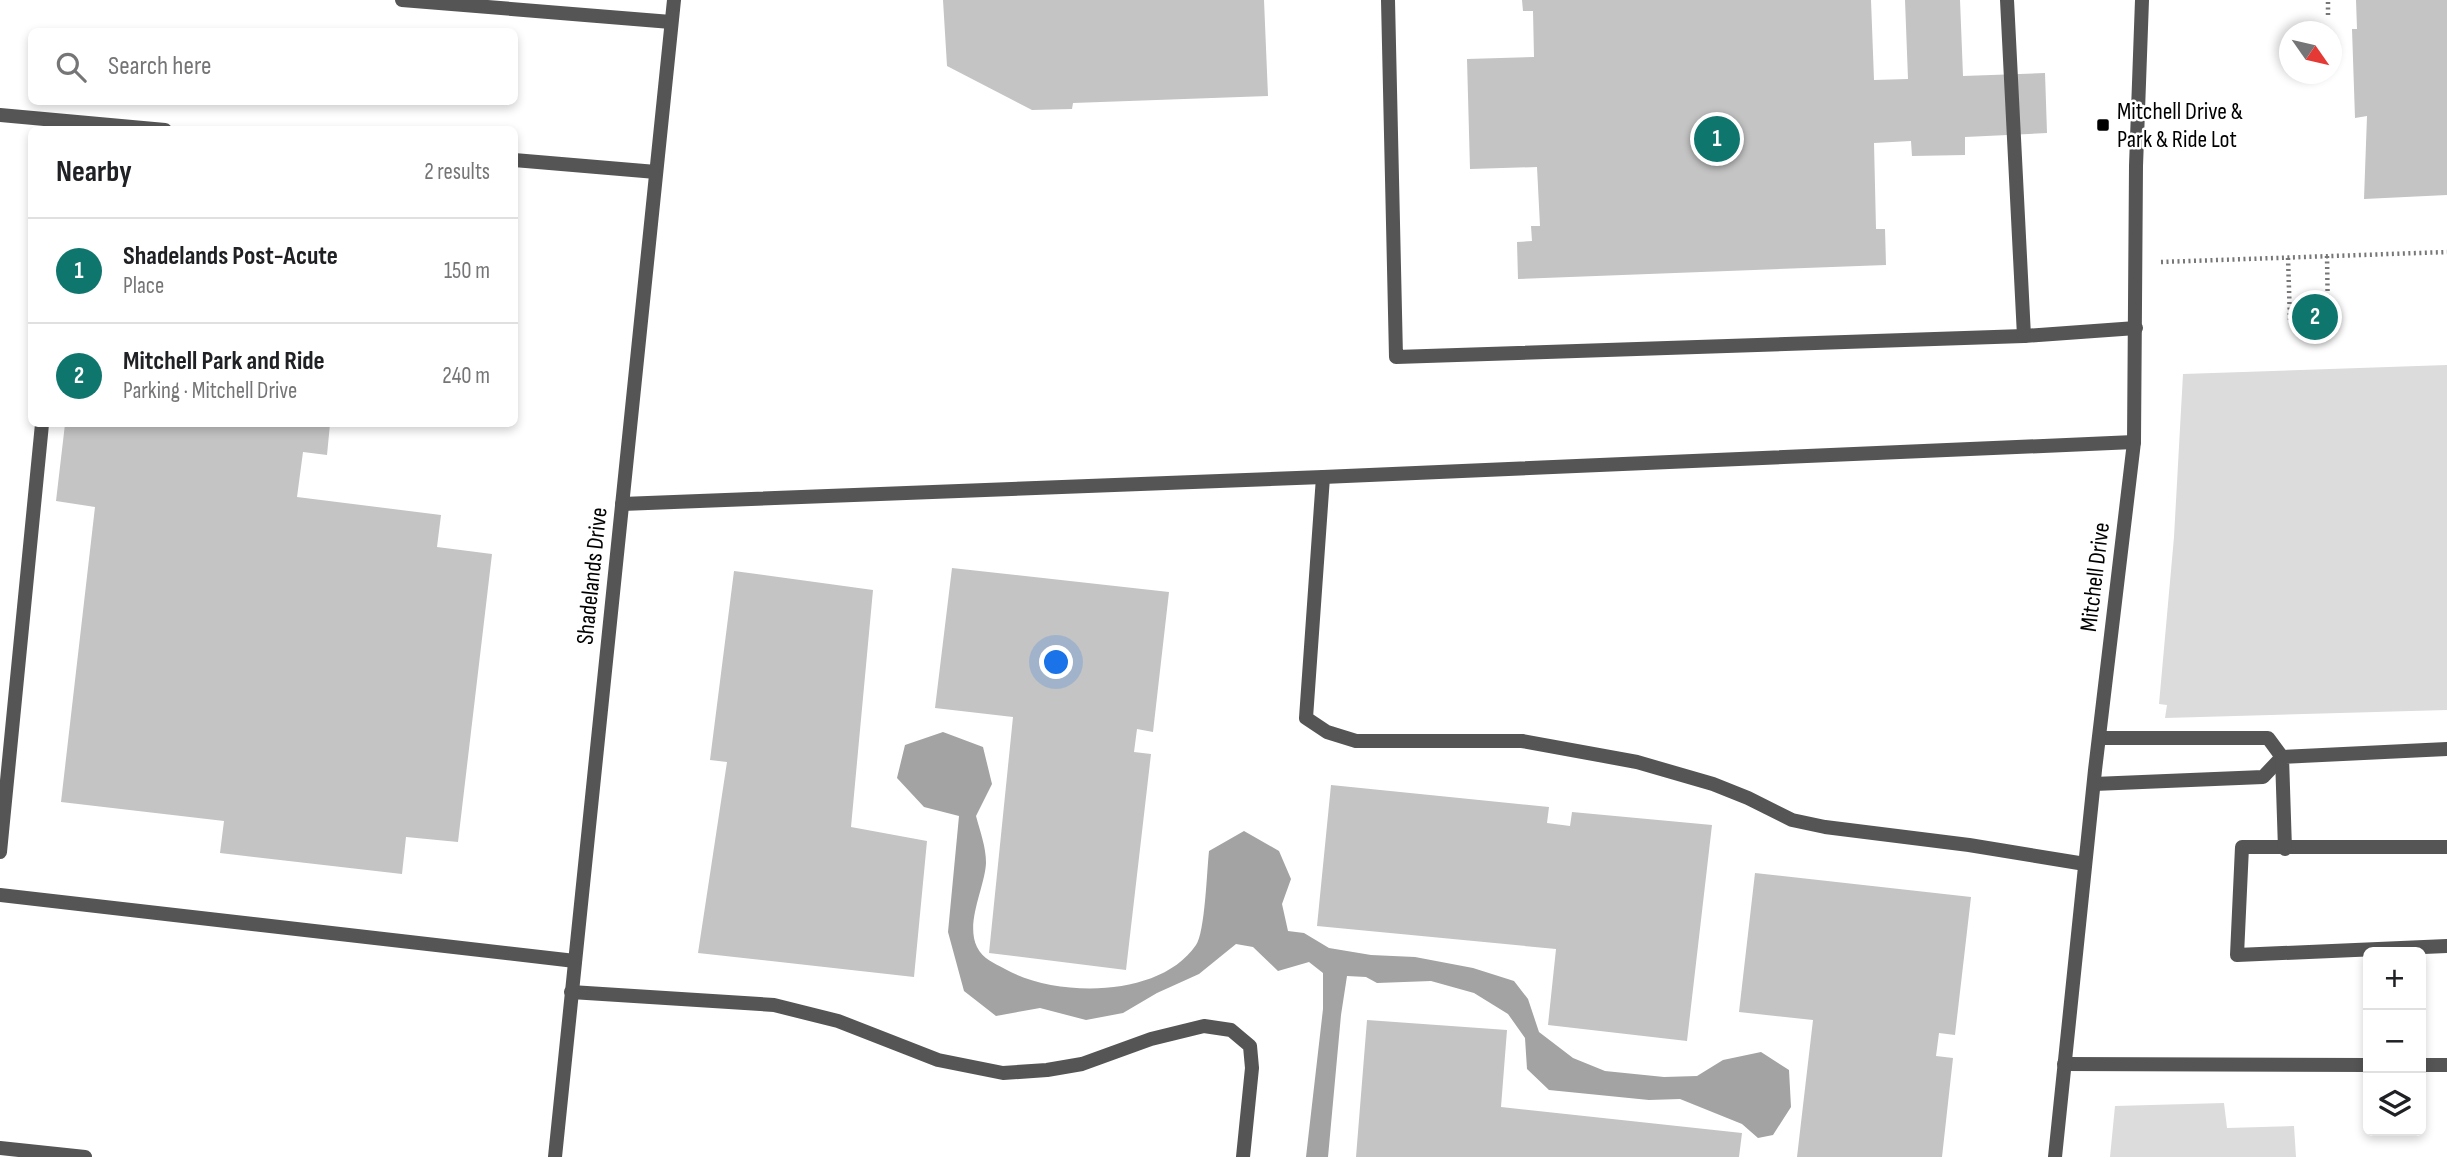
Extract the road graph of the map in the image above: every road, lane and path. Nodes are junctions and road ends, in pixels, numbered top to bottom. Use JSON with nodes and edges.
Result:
{"nodes":[{"id":1,"x":402,"y":0,"type":"edge"},
{"id":2,"x":674,"y":0,"type":"edge"},
{"id":3,"x":1388,"y":0,"type":"edge"},
{"id":4,"x":2007,"y":0,"type":"edge"},
{"id":5,"x":2142,"y":0,"type":"edge"},
{"id":6,"x":2328,"y":0,"type":"edge"},
{"id":7,"x":450,"y":2,"type":"edge"},
{"id":8,"x":2328,"y":15,"type":"dead end"},
{"id":9,"x":671,"y":22,"type":"junction"},
{"id":10,"x":0,"y":115,"type":"edge"},
{"id":11,"x":73,"y":125,"type":"edge"},
{"id":12,"x":91,"y":126,"type":"edge"},
{"id":13,"x":518,"y":160,"type":"edge"},
{"id":14,"x":656,"y":172,"type":"junction"},
{"id":15,"x":2447,"y":252,"type":"edge"},
{"id":16,"x":2327,"y":256,"type":"junction"},
{"id":17,"x":2288,"y":258,"type":"junction"},
{"id":18,"x":2136,"y":261,"type":"junction"},
{"id":19,"x":2328,"y":318,"type":"dead end"},
{"id":20,"x":2290,"y":320,"type":"dead end"},
{"id":21,"x":2136,"y":328,"type":"junction"},
{"id":22,"x":2024,"y":336,"type":"junction"},
{"id":23,"x":42,"y":427,"type":"edge"},
{"id":24,"x":2134,"y":442,"type":"junction"},
{"id":25,"x":1323,"y":477,"type":"junction"},
{"id":26,"x":622,"y":504,"type":"junction"},
{"id":27,"x":2099,"y":738,"type":"junction"},
{"id":28,"x":2447,"y":750,"type":"edge"},
{"id":29,"x":2282,"y":757,"type":"junction"},
{"id":30,"x":2094,"y":783,"type":"junction"},
{"id":31,"x":2447,"y":848,"type":"edge"},
{"id":32,"x":2285,"y":849,"type":"junction"},
{"id":33,"x":0,"y":852,"type":"edge"},
{"id":34,"x":2085,"y":864,"type":"junction"},
{"id":35,"x":0,"y":895,"type":"edge"},
{"id":36,"x":2447,"y":946,"type":"edge"},
{"id":37,"x":575,"y":961,"type":"junction"},
{"id":38,"x":572,"y":992,"type":"junction"},
{"id":39,"x":2064,"y":1064,"type":"junction"},
{"id":40,"x":2363,"y":1065,"type":"edge"},
{"id":41,"x":2426,"y":1065,"type":"edge"},
{"id":42,"x":2447,"y":1065,"type":"edge"},
{"id":43,"x":0,"y":1149,"type":"edge"},
{"id":44,"x":85,"y":1157,"type":"edge"},
{"id":45,"x":555,"y":1157,"type":"edge"},
{"id":46,"x":1244,"y":1157,"type":"edge"},
{"id":47,"x":2054,"y":1157,"type":"edge"}],
"edges":[{"from":1,"to":7,"type":"street"},
{"from":2,"to":9,"type":"street","name":"Shadelands Drive"},
{"from":3,"to":22,"type":"street"},
{"from":4,"to":22,"type":"street"},
{"from":5,"to":18,"type":"street","name":"Mitchell Drive"},
{"from":6,"to":8,"type":"path"},
{"from":7,"to":9,"type":"street"},
{"from":9,"to":14,"type":"street","name":"Shadelands Drive"},
{"from":10,"to":11,"type":"street"},
{"from":11,"to":12,"type":"street"},
{"from":13,"to":14,"type":"street"},
{"from":14,"to":26,"type":"street","name":"Shadelands Drive"},
{"from":15,"to":16,"type":"path"},
{"from":16,"to":17,"type":"path"},
{"from":16,"to":19,"type":"path"},
{"from":17,"to":18,"type":"path"},
{"from":17,"to":20,"type":"path"},
{"from":18,"to":21,"type":"street","name":"Mitchell Drive"},
{"from":21,"to":22,"type":"street"},
{"from":21,"to":24,"type":"street","name":"Mitchell Drive"},
{"from":23,"to":33,"type":"street"},
{"from":24,"to":25,"type":"street"},
{"from":24,"to":27,"type":"street","name":"Mitchell Drive"},
{"from":25,"to":26,"type":"street"},
{"from":25,"to":34,"type":"street"},
{"from":26,"to":37,"type":"street","name":"Shadelands Drive"},
{"from":27,"to":29,"type":"street"},
{"from":27,"to":30,"type":"street","name":"Mitchell Drive"},
{"from":28,"to":29,"type":"street"},
{"from":29,"to":30,"type":"street"},
{"from":29,"to":32,"type":"street"},
{"from":30,"to":34,"type":"street","name":"Mitchell Drive"},
{"from":31,"to":32,"type":"street"},
{"from":32,"to":36,"type":"street"},
{"from":34,"to":39,"type":"street","name":"Mitchell Drive"},
{"from":35,"to":37,"type":"street"},
{"from":37,"to":38,"type":"street","name":"Shadelands Drive"},
{"from":38,"to":45,"type":"street","name":"Shadelands Drive"},
{"from":38,"to":46,"type":"street"},
{"from":39,"to":40,"type":"street"},
{"from":39,"to":47,"type":"street","name":"Mitchell Drive"},
{"from":41,"to":42,"type":"street"},
{"from":43,"to":44,"type":"street"}]}
